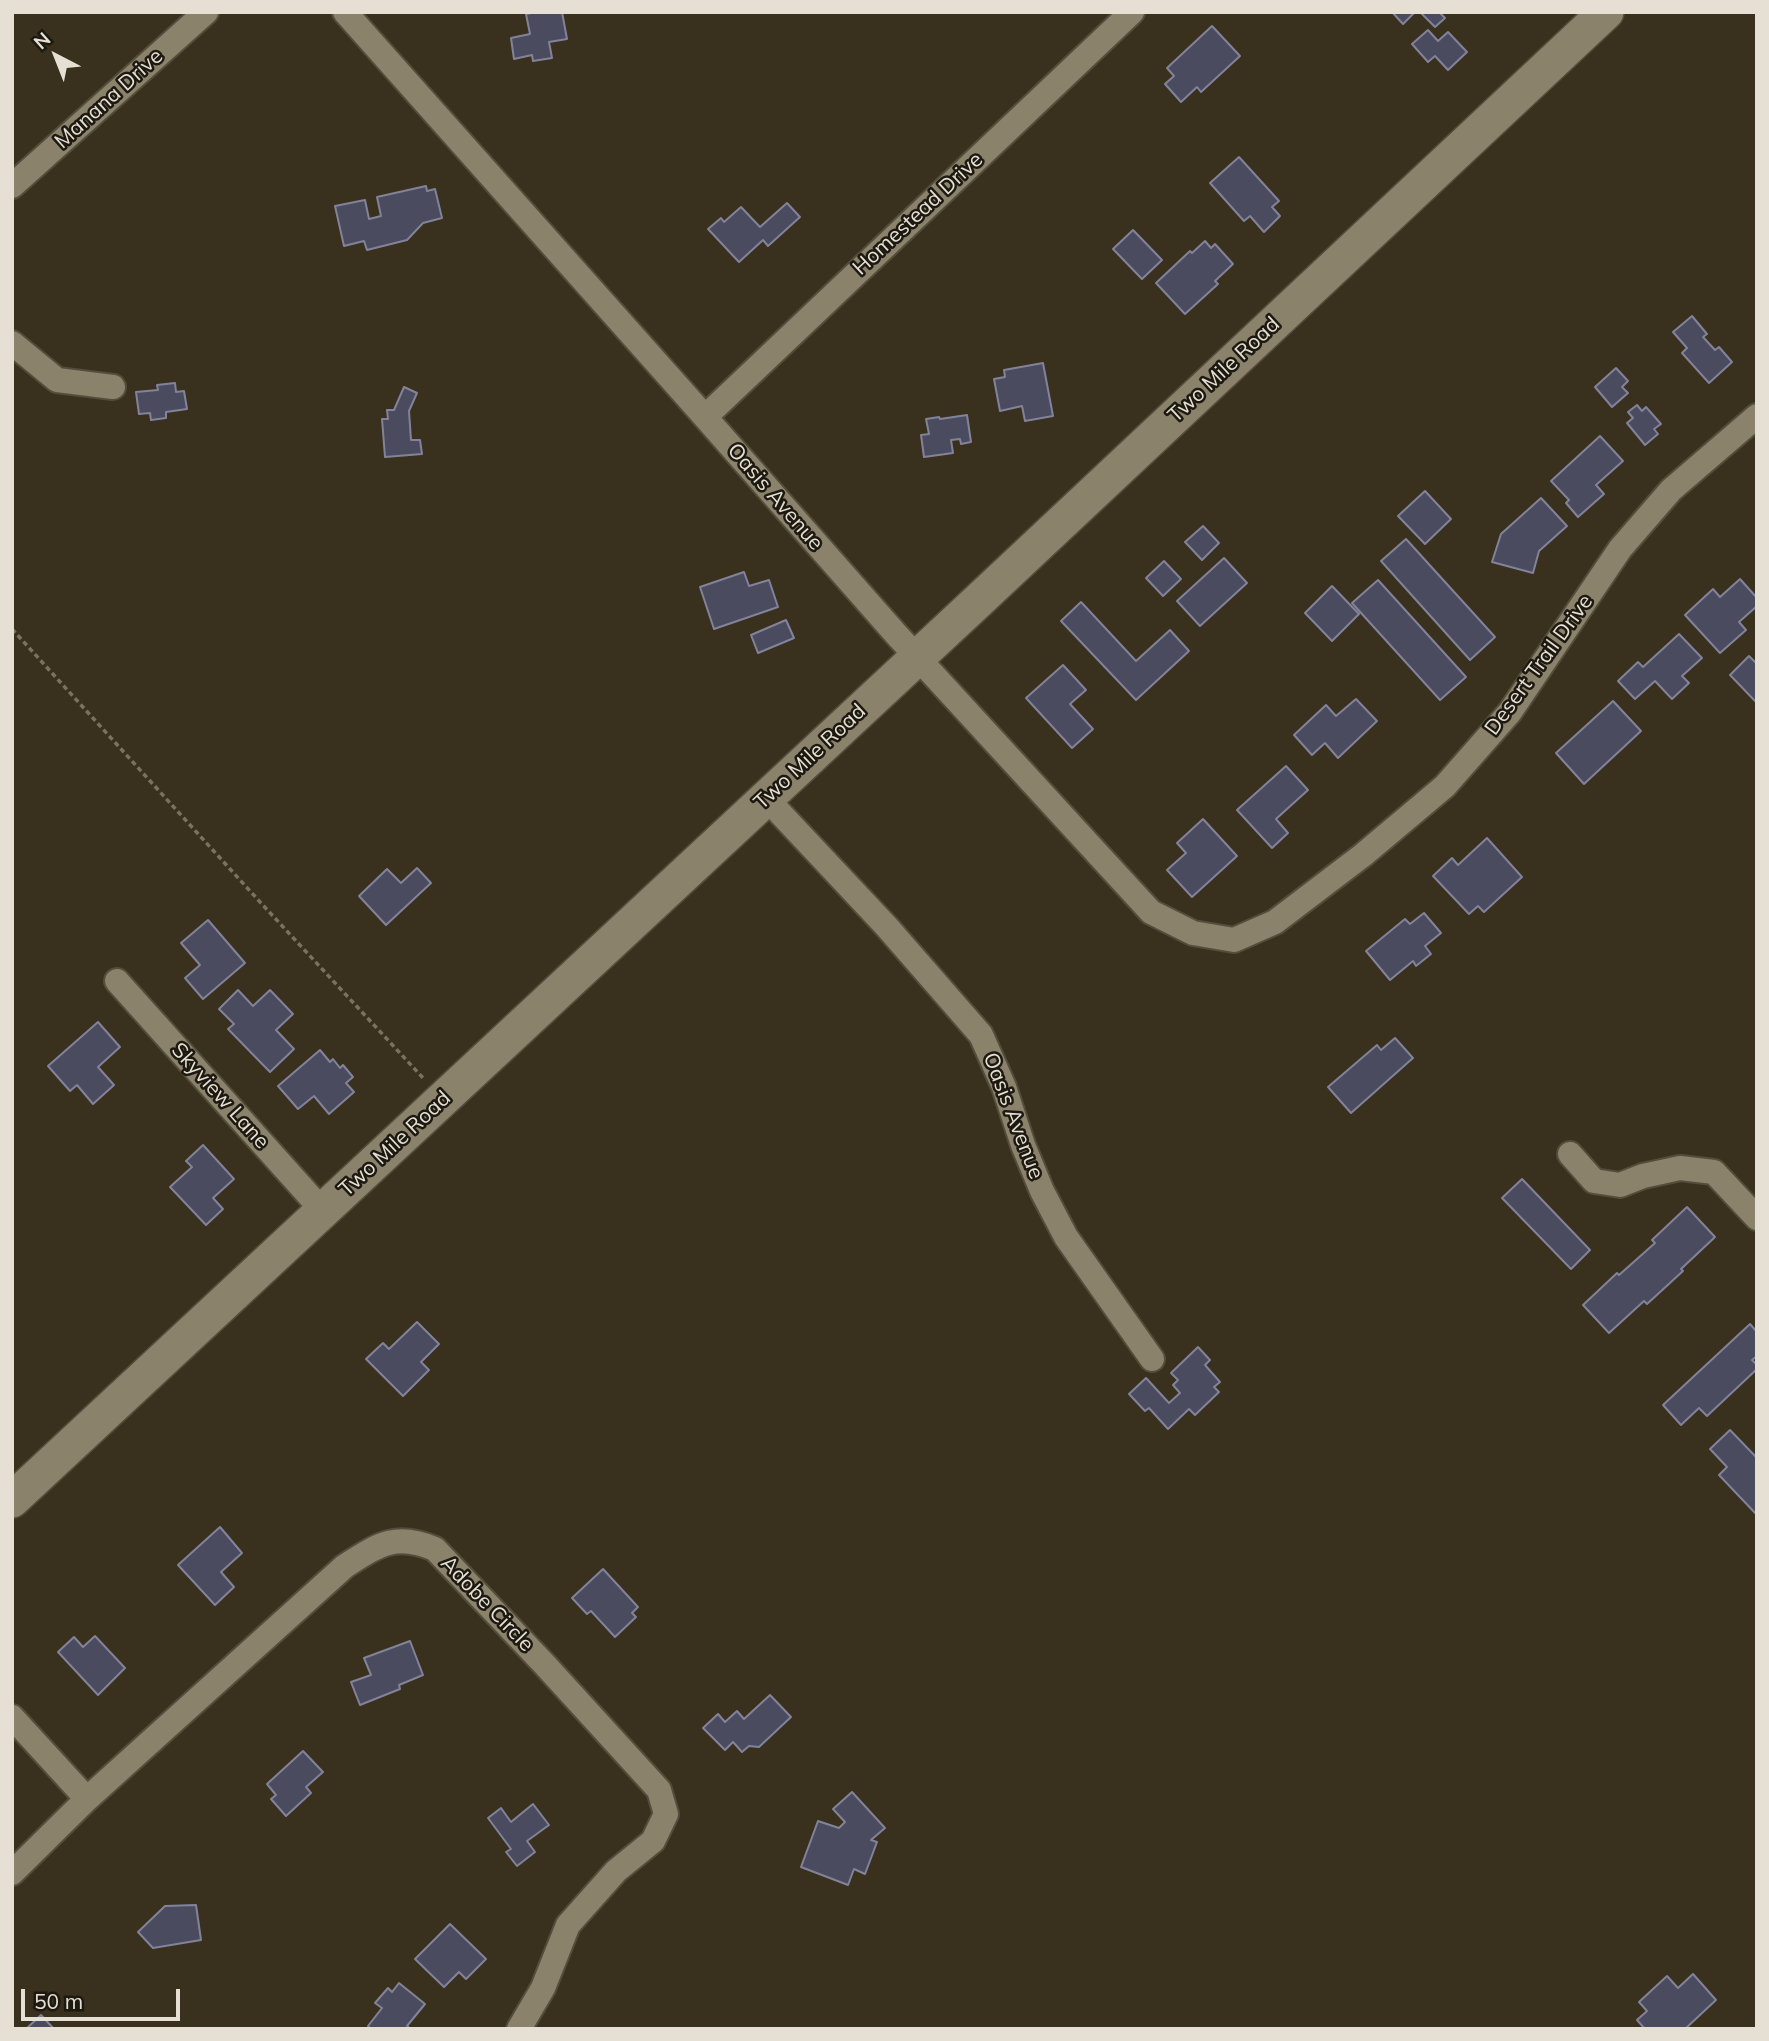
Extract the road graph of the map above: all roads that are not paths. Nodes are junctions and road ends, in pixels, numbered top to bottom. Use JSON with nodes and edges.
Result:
{"nodes":[{"id":1,"x":206,"y":12,"type":"edge"},
{"id":2,"x":345,"y":12,"type":"edge"},
{"id":3,"x":1132,"y":12,"type":"edge"},
{"id":4,"x":1606,"y":12,"type":"edge"},
{"id":5,"x":12,"y":186,"type":"edge"},
{"id":6,"x":12,"y":343,"type":"edge"},
{"id":7,"x":113,"y":387,"type":"dead end"},
{"id":8,"x":705,"y":416,"type":"junction"},
{"id":9,"x":1757,"y":416,"type":"edge"},
{"id":10,"x":918,"y":657,"type":"junction"},
{"id":11,"x":766,"y":798,"type":"junction"},
{"id":12,"x":1234,"y":940,"type":"joint"},
{"id":13,"x":117,"y":981,"type":"dead end"},
{"id":14,"x":1570,"y":1154,"type":"dead end"},
{"id":15,"x":323,"y":1211,"type":"junction"},
{"id":16,"x":1757,"y":1218,"type":"edge"},
{"id":17,"x":1152,"y":1359,"type":"dead end"},
{"id":18,"x":12,"y":1500,"type":"edge"},
{"id":19,"x":12,"y":1717,"type":"edge"},
{"id":20,"x":87,"y":1799,"type":"junction"},
{"id":21,"x":12,"y":1873,"type":"edge"},
{"id":22,"x":519,"y":2029,"type":"edge"}],
"edges":[{"from":1,"to":5,"type":"street","name":"Manana Drive"},
{"from":2,"to":8,"type":"street","name":"Oasis Avenue"},
{"from":3,"to":8,"type":"street","name":"Homestead Drive"},
{"from":4,"to":10,"type":"main road","name":"Two Mile Road"},
{"from":6,"to":7,"type":"street"},
{"from":8,"to":10,"type":"street","name":"Oasis Avenue"},
{"from":9,"to":12,"type":"street","name":"Desert Trail Drive"},
{"from":10,"to":11,"type":"main road","name":"Two Mile Road"},
{"from":10,"to":12,"type":"street","name":"Oasis Avenue"},
{"from":11,"to":15,"type":"main road","name":"Two Mile Road"},
{"from":11,"to":17,"type":"street","name":"Oasis Avenue"},
{"from":13,"to":15,"type":"street","name":"Skyview Lane"},
{"from":14,"to":16,"type":"street"},
{"from":15,"to":18,"type":"main road","name":"Two Mile Road"},
{"from":19,"to":20,"type":"street"},
{"from":20,"to":21,"type":"street","name":"Adobe Circle"},
{"from":20,"to":22,"type":"street","name":"Adobe Circle"}]}
